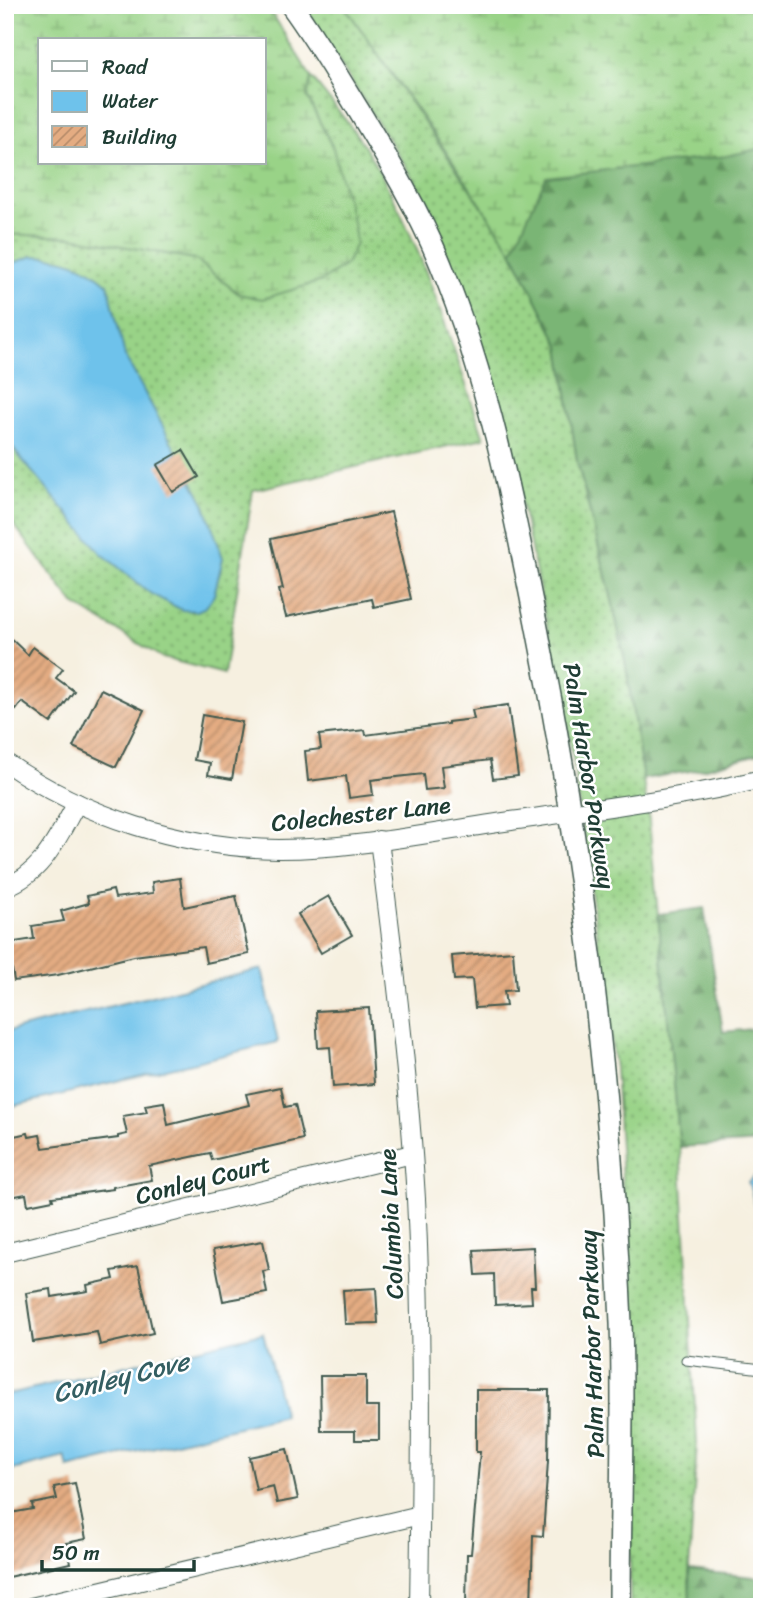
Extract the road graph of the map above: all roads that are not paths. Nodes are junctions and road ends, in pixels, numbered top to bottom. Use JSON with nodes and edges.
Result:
{"nodes":[{"id":1,"x":291,"y":5,"type":"edge"},
{"id":2,"x":5,"y":762,"type":"edge"},
{"id":3,"x":762,"y":779,"type":"edge"},
{"id":4,"x":77,"y":803,"type":"junction"},
{"id":5,"x":571,"y":812,"type":"junction"},
{"id":6,"x":379,"y":840,"type":"junction"},
{"id":7,"x":5,"y":887,"type":"edge"},
{"id":8,"x":412,"y":1154,"type":"junction"},
{"id":9,"x":5,"y":1253,"type":"edge"},
{"id":10,"x":686,"y":1360,"type":"dead end"},
{"id":11,"x":762,"y":1368,"type":"edge"},
{"id":12,"x":420,"y":1515,"type":"junction"},
{"id":13,"x":31,"y":1607,"type":"edge"},
{"id":14,"x":419,"y":1607,"type":"edge"},
{"id":15,"x":620,"y":1607,"type":"edge"}],
"edges":[{"from":1,"to":5,"type":"street","name":"Palm Harbor Parkway"},
{"from":2,"to":4,"type":"street","name":"Colechester Lane"},
{"from":3,"to":5,"type":"street","name":"Colechester Lane"},
{"from":4,"to":6,"type":"street","name":"Colechester Lane"},
{"from":4,"to":7,"type":"street"},
{"from":5,"to":6,"type":"street","name":"Colechester Lane"},
{"from":5,"to":15,"type":"street","name":"Palm Harbor Parkway"},
{"from":6,"to":8,"type":"street","name":"Columbia Lane"},
{"from":8,"to":9,"type":"street","name":"Conley Court"},
{"from":8,"to":12,"type":"street","name":"Columbia Lane"},
{"from":10,"to":11,"type":"lane"},
{"from":12,"to":13,"type":"street"},
{"from":12,"to":14,"type":"street","name":"Columbia Lane"}]}
